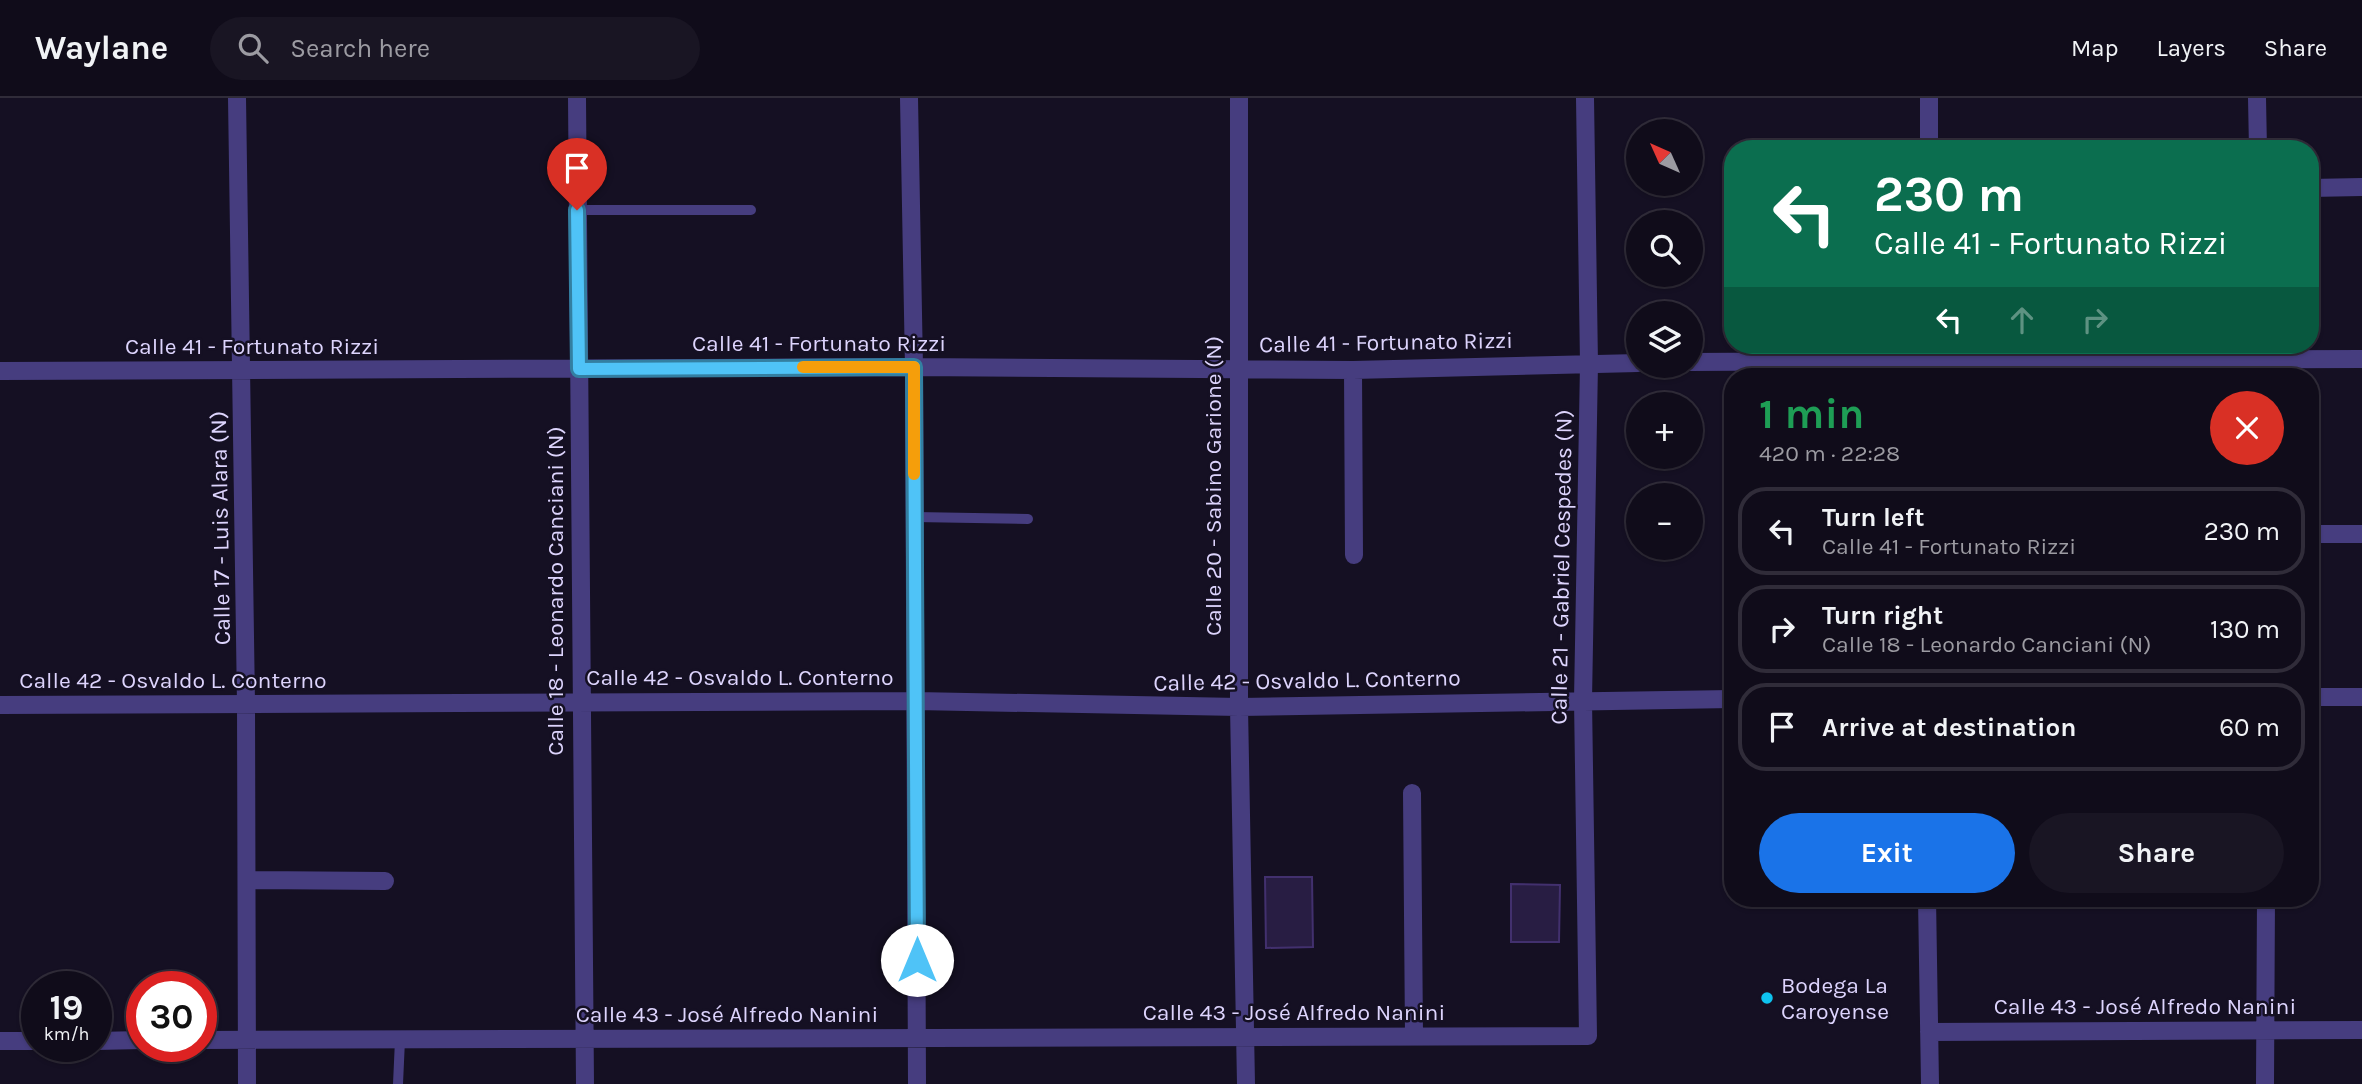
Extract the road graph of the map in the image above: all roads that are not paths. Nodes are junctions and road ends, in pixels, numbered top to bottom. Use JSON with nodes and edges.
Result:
{"nodes":[{"id":1,"x":237,"y":98,"type":"edge"},
{"id":2,"x":576,"y":98,"type":"edge"},
{"id":3,"x":909,"y":98,"type":"edge"},
{"id":4,"x":1239,"y":98,"type":"edge"},
{"id":5,"x":1585,"y":98,"type":"edge"},
{"id":6,"x":1929,"y":98,"type":"edge"},
{"id":7,"x":2257,"y":98,"type":"edge"},
{"id":8,"x":1929,"y":140,"type":"edge"},
{"id":9,"x":2258,"y":140,"type":"edge"},
{"id":10,"x":2362,"y":187,"type":"edge"},
{"id":11,"x":2319,"y":188,"type":"edge"},
{"id":12,"x":577,"y":210,"type":"junction"},
{"id":13,"x":751,"y":210,"type":"dead end"},
{"id":14,"x":2362,"y":359,"type":"edge"},
{"id":15,"x":1928,"y":360,"type":"edge"},
{"id":16,"x":2262,"y":360,"type":"edge"},
{"id":17,"x":1703,"y":362,"type":"edge"},
{"id":18,"x":1626,"y":363,"type":"edge"},
{"id":19,"x":1588,"y":364,"type":"junction"},
{"id":20,"x":914,"y":367,"type":"junction"},
{"id":21,"x":1237,"y":368,"type":"junction"},
{"id":22,"x":579,"y":369,"type":"junction"},
{"id":23,"x":243,"y":370,"type":"junction"},
{"id":24,"x":1353,"y":370,"type":"junction"},
{"id":25,"x":0,"y":371,"type":"edge"},
{"id":26,"x":915,"y":517,"type":"junction"},
{"id":27,"x":1028,"y":519,"type":"dead end"},
{"id":28,"x":2319,"y":534,"type":"edge"},
{"id":29,"x":2362,"y":534,"type":"edge"},
{"id":30,"x":1354,"y":555,"type":"dead end"},
{"id":31,"x":2319,"y":697,"type":"edge"},
{"id":32,"x":2362,"y":697,"type":"edge"},
{"id":33,"x":1724,"y":699,"type":"edge"},
{"id":34,"x":1583,"y":700,"type":"junction"},
{"id":35,"x":916,"y":701,"type":"junction"},
{"id":36,"x":580,"y":702,"type":"junction"},
{"id":37,"x":246,"y":704,"type":"junction"},
{"id":38,"x":0,"y":705,"type":"edge"},
{"id":39,"x":1239,"y":707,"type":"junction"},
{"id":40,"x":1412,"y":793,"type":"dead end"},
{"id":41,"x":247,"y":880,"type":"junction"},
{"id":42,"x":385,"y":881,"type":"dead end"},
{"id":43,"x":1927,"y":907,"type":"edge"},
{"id":44,"x":2266,"y":907,"type":"edge"},
{"id":45,"x":2265,"y":1030,"type":"junction"},
{"id":46,"x":2362,"y":1030,"type":"edge"},
{"id":47,"x":1929,"y":1032,"type":"junction"},
{"id":48,"x":1415,"y":1036,"type":"junction"},
{"id":49,"x":1588,"y":1036,"type":"joint"},
{"id":50,"x":1244,"y":1037,"type":"junction"},
{"id":51,"x":917,"y":1038,"type":"junction"},
{"id":52,"x":586,"y":1039,"type":"junction"},
{"id":53,"x":217,"y":1040,"type":"edge"},
{"id":54,"x":247,"y":1040,"type":"junction"},
{"id":55,"x":400,"y":1040,"type":"junction"},
{"id":56,"x":0,"y":1041,"type":"edge"},
{"id":57,"x":21,"y":1041,"type":"edge"},
{"id":58,"x":247,"y":1084,"type":"edge"},
{"id":59,"x":398,"y":1084,"type":"edge"},
{"id":60,"x":585,"y":1084,"type":"edge"},
{"id":61,"x":917,"y":1084,"type":"edge"},
{"id":62,"x":1246,"y":1084,"type":"edge"},
{"id":63,"x":1930,"y":1084,"type":"edge"},
{"id":64,"x":2265,"y":1084,"type":"edge"}],
"edges":[{"from":1,"to":23,"type":"street","name":"Calle 17 - Luis Alara (N)"},
{"from":2,"to":12,"type":"street","name":"Calle 18 - Leonardo Canciani (N)"},
{"from":3,"to":20,"type":"street"},
{"from":4,"to":21,"type":"street","name":"Calle 20 - Sabino Garione (N)"},
{"from":5,"to":19,"type":"street","name":"Calle 21 - Gabriel Cespedes (N)"},
{"from":6,"to":8,"type":"street"},
{"from":7,"to":9,"type":"street"},
{"from":10,"to":11,"type":"street"},
{"from":12,"to":13,"type":"lane"},
{"from":12,"to":22,"type":"street","name":"Calle 18 - Leonardo Canciani (N)"},
{"from":14,"to":16,"type":"street"},
{"from":15,"to":16,"type":"street"},
{"from":15,"to":17,"type":"street"},
{"from":18,"to":19,"type":"street","name":"Calle 41 - Fortunato Rizzi"},
{"from":19,"to":24,"type":"street","name":"Calle 41 - Fortunato Rizzi"},
{"from":19,"to":34,"type":"street","name":"Calle 21 - Gabriel Cespedes (N)"},
{"from":20,"to":21,"type":"street","name":"Calle 41 - Fortunato Rizzi"},
{"from":20,"to":22,"type":"street","name":"Calle 41 - Fortunato Rizzi"},
{"from":20,"to":26,"type":"street"},
{"from":21,"to":24,"type":"street","name":"Calle 41 - Fortunato Rizzi"},
{"from":21,"to":39,"type":"street","name":"Calle 20 - Sabino Garione (N)"},
{"from":22,"to":23,"type":"street","name":"Calle 41 - Fortunato Rizzi"},
{"from":22,"to":36,"type":"street","name":"Calle 18 - Leonardo Canciani (N)"},
{"from":23,"to":25,"type":"street","name":"Calle 41 - Fortunato Rizzi"},
{"from":23,"to":37,"type":"street","name":"Calle 17 - Luis Alara (N)"},
{"from":24,"to":30,"type":"street"},
{"from":26,"to":27,"type":"lane"},
{"from":26,"to":35,"type":"street"},
{"from":28,"to":29,"type":"street"},
{"from":31,"to":32,"type":"street"},
{"from":33,"to":34,"type":"street","name":"Calle 42 - Osvaldo L. Conterno"},
{"from":34,"to":39,"type":"street","name":"Calle 42 - Osvaldo L. Conterno"},
{"from":34,"to":49,"type":"street","name":"Calle 21 - Gabriel Cespedes (N)"},
{"from":35,"to":36,"type":"street","name":"Calle 42 - Osvaldo L. Conterno"},
{"from":35,"to":39,"type":"street","name":"Calle 42 - Osvaldo L. Conterno"},
{"from":35,"to":51,"type":"street"},
{"from":36,"to":37,"type":"street","name":"Calle 42 - Osvaldo L. Conterno"},
{"from":36,"to":52,"type":"street","name":"Calle 18 - Leonardo Canciani (N)"},
{"from":37,"to":38,"type":"street","name":"Calle 42 - Osvaldo L. Conterno"},
{"from":37,"to":41,"type":"street","name":"Calle 17 - Luis Alara (N)"},
{"from":39,"to":50,"type":"street","name":"Calle 20 - Sabino Garione (N)"},
{"from":40,"to":48,"type":"street"},
{"from":41,"to":42,"type":"street"},
{"from":41,"to":54,"type":"street","name":"Calle 17 - Luis Alara (N)"},
{"from":43,"to":47,"type":"street"},
{"from":44,"to":45,"type":"street"},
{"from":45,"to":46,"type":"street","name":"Calle 43 - José Alfredo Nanini"},
{"from":45,"to":47,"type":"street","name":"Calle 43 - José Alfredo Nanini"},
{"from":45,"to":64,"type":"street"},
{"from":47,"to":63,"type":"street"},
{"from":48,"to":49,"type":"street","name":"Calle 43 - José Alfredo Nanini"},
{"from":48,"to":50,"type":"street","name":"Calle 43 - José Alfredo Nanini"},
{"from":50,"to":51,"type":"street","name":"Calle 43 - José Alfredo Nanini"},
{"from":50,"to":62,"type":"street","name":"Calle 20 - Sabino Garione (N)"},
{"from":51,"to":52,"type":"street","name":"Calle 43 - José Alfredo Nanini"},
{"from":51,"to":61,"type":"street"},
{"from":52,"to":55,"type":"street","name":"Calle 43 - José Alfredo Nanini"},
{"from":52,"to":60,"type":"street","name":"Calle 18 - Leonardo Canciani (N)"},
{"from":53,"to":54,"type":"street","name":"Calle 43 - José Alfredo Nanini"},
{"from":54,"to":55,"type":"street","name":"Calle 43 - José Alfredo Nanini"},
{"from":54,"to":58,"type":"street","name":"Calle 17 - Luis Alara (N)"},
{"from":55,"to":59,"type":"lane"},
{"from":56,"to":57,"type":"street"}]}
